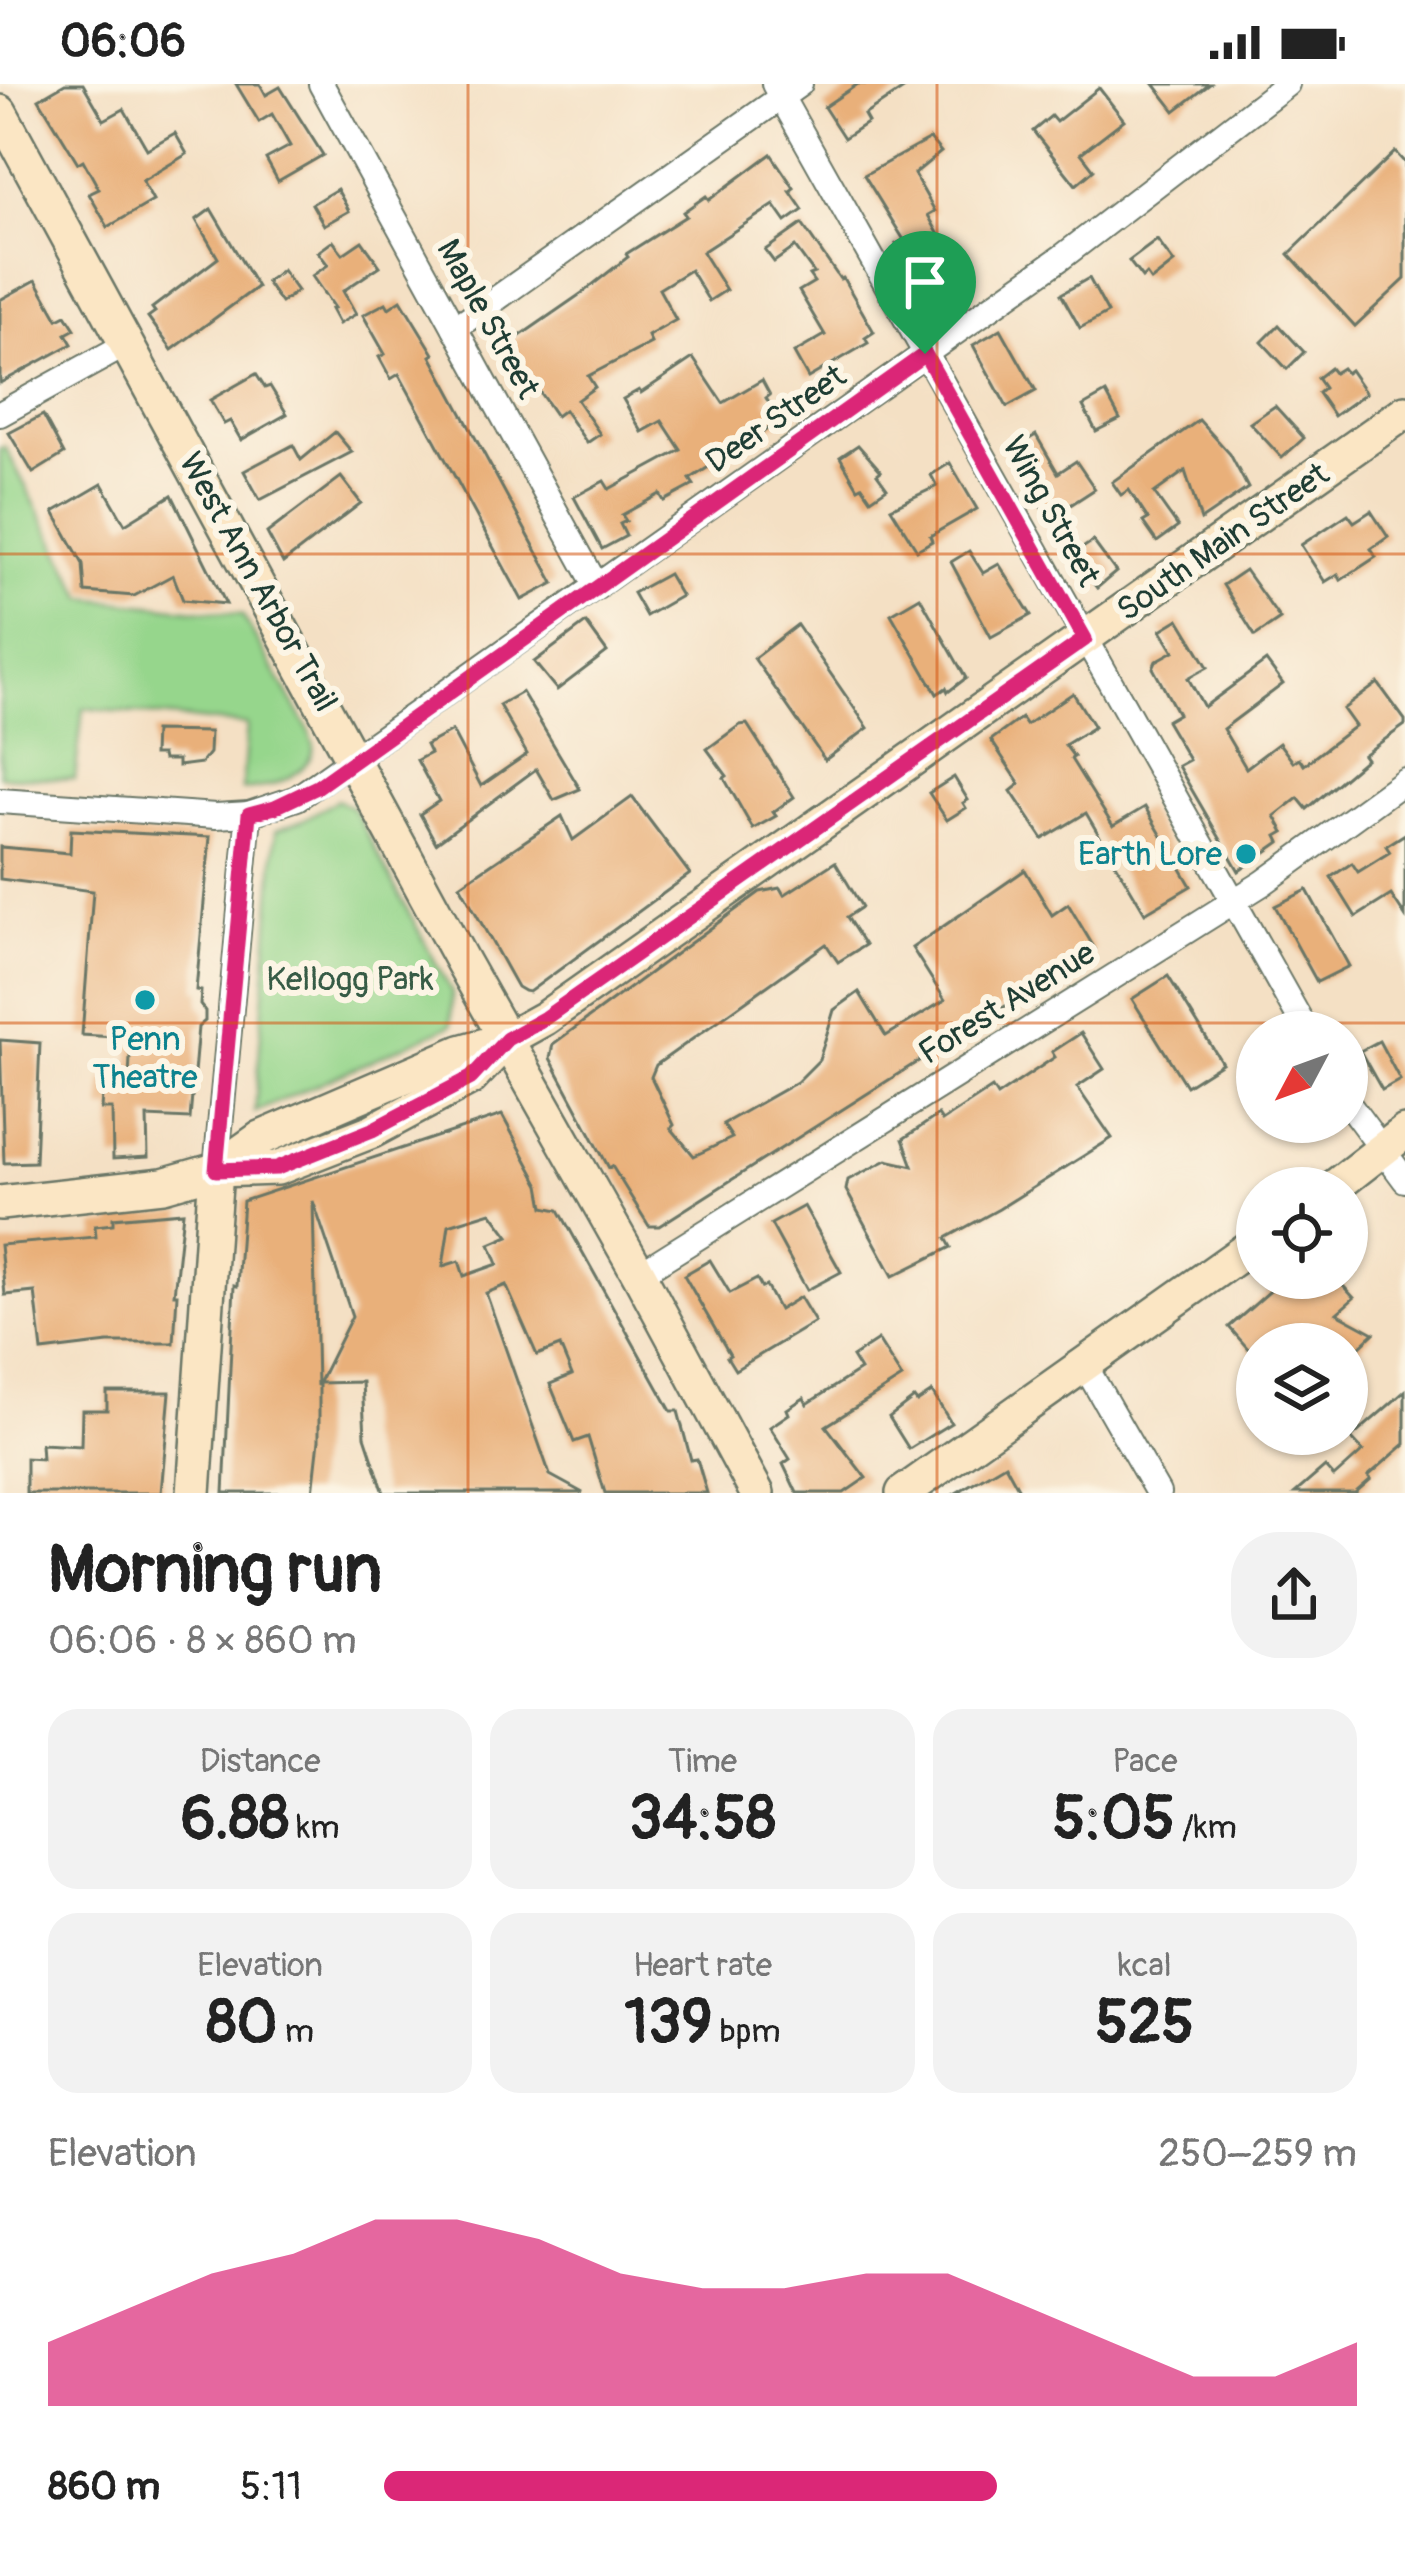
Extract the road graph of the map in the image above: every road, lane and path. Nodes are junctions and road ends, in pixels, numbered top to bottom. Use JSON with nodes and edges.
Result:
{"nodes":[{"id":1,"x":321,"y":84,"type":"edge"},
{"id":2,"x":1287,"y":84,"type":"edge"},
{"id":3,"x":785,"y":88,"type":"edge"},
{"id":4,"x":0,"y":112,"type":"edge"},
{"id":5,"x":455,"y":328,"type":"junction"},
{"id":6,"x":128,"y":344,"type":"junction"},
{"id":7,"x":925,"y":354,"type":"junction"},
{"id":8,"x":1405,"y":412,"type":"edge"},
{"id":9,"x":0,"y":415,"type":"edge"},
{"id":10,"x":597,"y":587,"type":"junction"},
{"id":11,"x":1085,"y":639,"type":"junction"},
{"id":12,"x":355,"y":759,"type":"junction"},
{"id":13,"x":1405,"y":780,"type":"edge"},
{"id":14,"x":0,"y":801,"type":"edge"},
{"id":15,"x":249,"y":814,"type":"junction"},
{"id":16,"x":1233,"y":901,"type":"junction"},
{"id":17,"x":1295,"y":1011,"type":"edge"},
{"id":18,"x":507,"y":1039,"type":"junction"},
{"id":19,"x":1368,"y":1120,"type":"edge"},
{"id":20,"x":1394,"y":1142,"type":"edge"},
{"id":21,"x":1361,"y":1167,"type":"edge"},
{"id":22,"x":216,"y":1170,"type":"junction"},
{"id":23,"x":1405,"y":1180,"type":"edge"},
{"id":24,"x":0,"y":1203,"type":"edge"},
{"id":25,"x":1236,"y":1257,"type":"edge"},
{"id":26,"x":639,"y":1274,"type":"junction"},
{"id":27,"x":1084,"y":1364,"type":"junction"},
{"id":28,"x":194,"y":1493,"type":"edge"},
{"id":29,"x":757,"y":1493,"type":"edge"},
{"id":30,"x":903,"y":1493,"type":"edge"},
{"id":31,"x":1158,"y":1493,"type":"edge"}],
"edges":[{"from":1,"to":5,"type":"street","name":"Maple Street"},
{"from":2,"to":7,"type":"street","name":"Deer Street"},
{"from":3,"to":5,"type":"street"},
{"from":3,"to":7,"type":"street","name":"Wing Street"},
{"from":4,"to":6,"type":"street","name":"West Ann Arbor Trail"},
{"from":5,"to":10,"type":"street","name":"Maple Street"},
{"from":6,"to":9,"type":"street"},
{"from":6,"to":12,"type":"street","name":"West Ann Arbor Trail"},
{"from":7,"to":10,"type":"street","name":"Deer Street"},
{"from":7,"to":11,"type":"street","name":"Wing Street"},
{"from":8,"to":11,"type":"street","name":"South Main Street"},
{"from":10,"to":12,"type":"street","name":"Deer Street"},
{"from":11,"to":16,"type":"street","name":"Wing Street"},
{"from":11,"to":18,"type":"street","name":"South Main Street"},
{"from":12,"to":15,"type":"street","name":"Deer Street"},
{"from":12,"to":18,"type":"street","name":"West Ann Arbor Trail"},
{"from":13,"to":16,"type":"street","name":"Forest Avenue"},
{"from":14,"to":15,"type":"street"},
{"from":15,"to":22,"type":"street"},
{"from":16,"to":17,"type":"street","name":"Wing Street"},
{"from":16,"to":26,"type":"street","name":"Forest Avenue"},
{"from":18,"to":22,"type":"street","name":"South Main Street"},
{"from":18,"to":26,"type":"street","name":"West Ann Arbor Trail"},
{"from":19,"to":20,"type":"street"},
{"from":20,"to":21,"type":"street"},
{"from":20,"to":23,"type":"street"},
{"from":22,"to":24,"type":"street","name":"South Main Street"},
{"from":22,"to":28,"type":"street"},
{"from":25,"to":27,"type":"street"},
{"from":26,"to":29,"type":"street","name":"West Ann Arbor Trail"},
{"from":27,"to":30,"type":"street"},
{"from":27,"to":31,"type":"street"}]}
